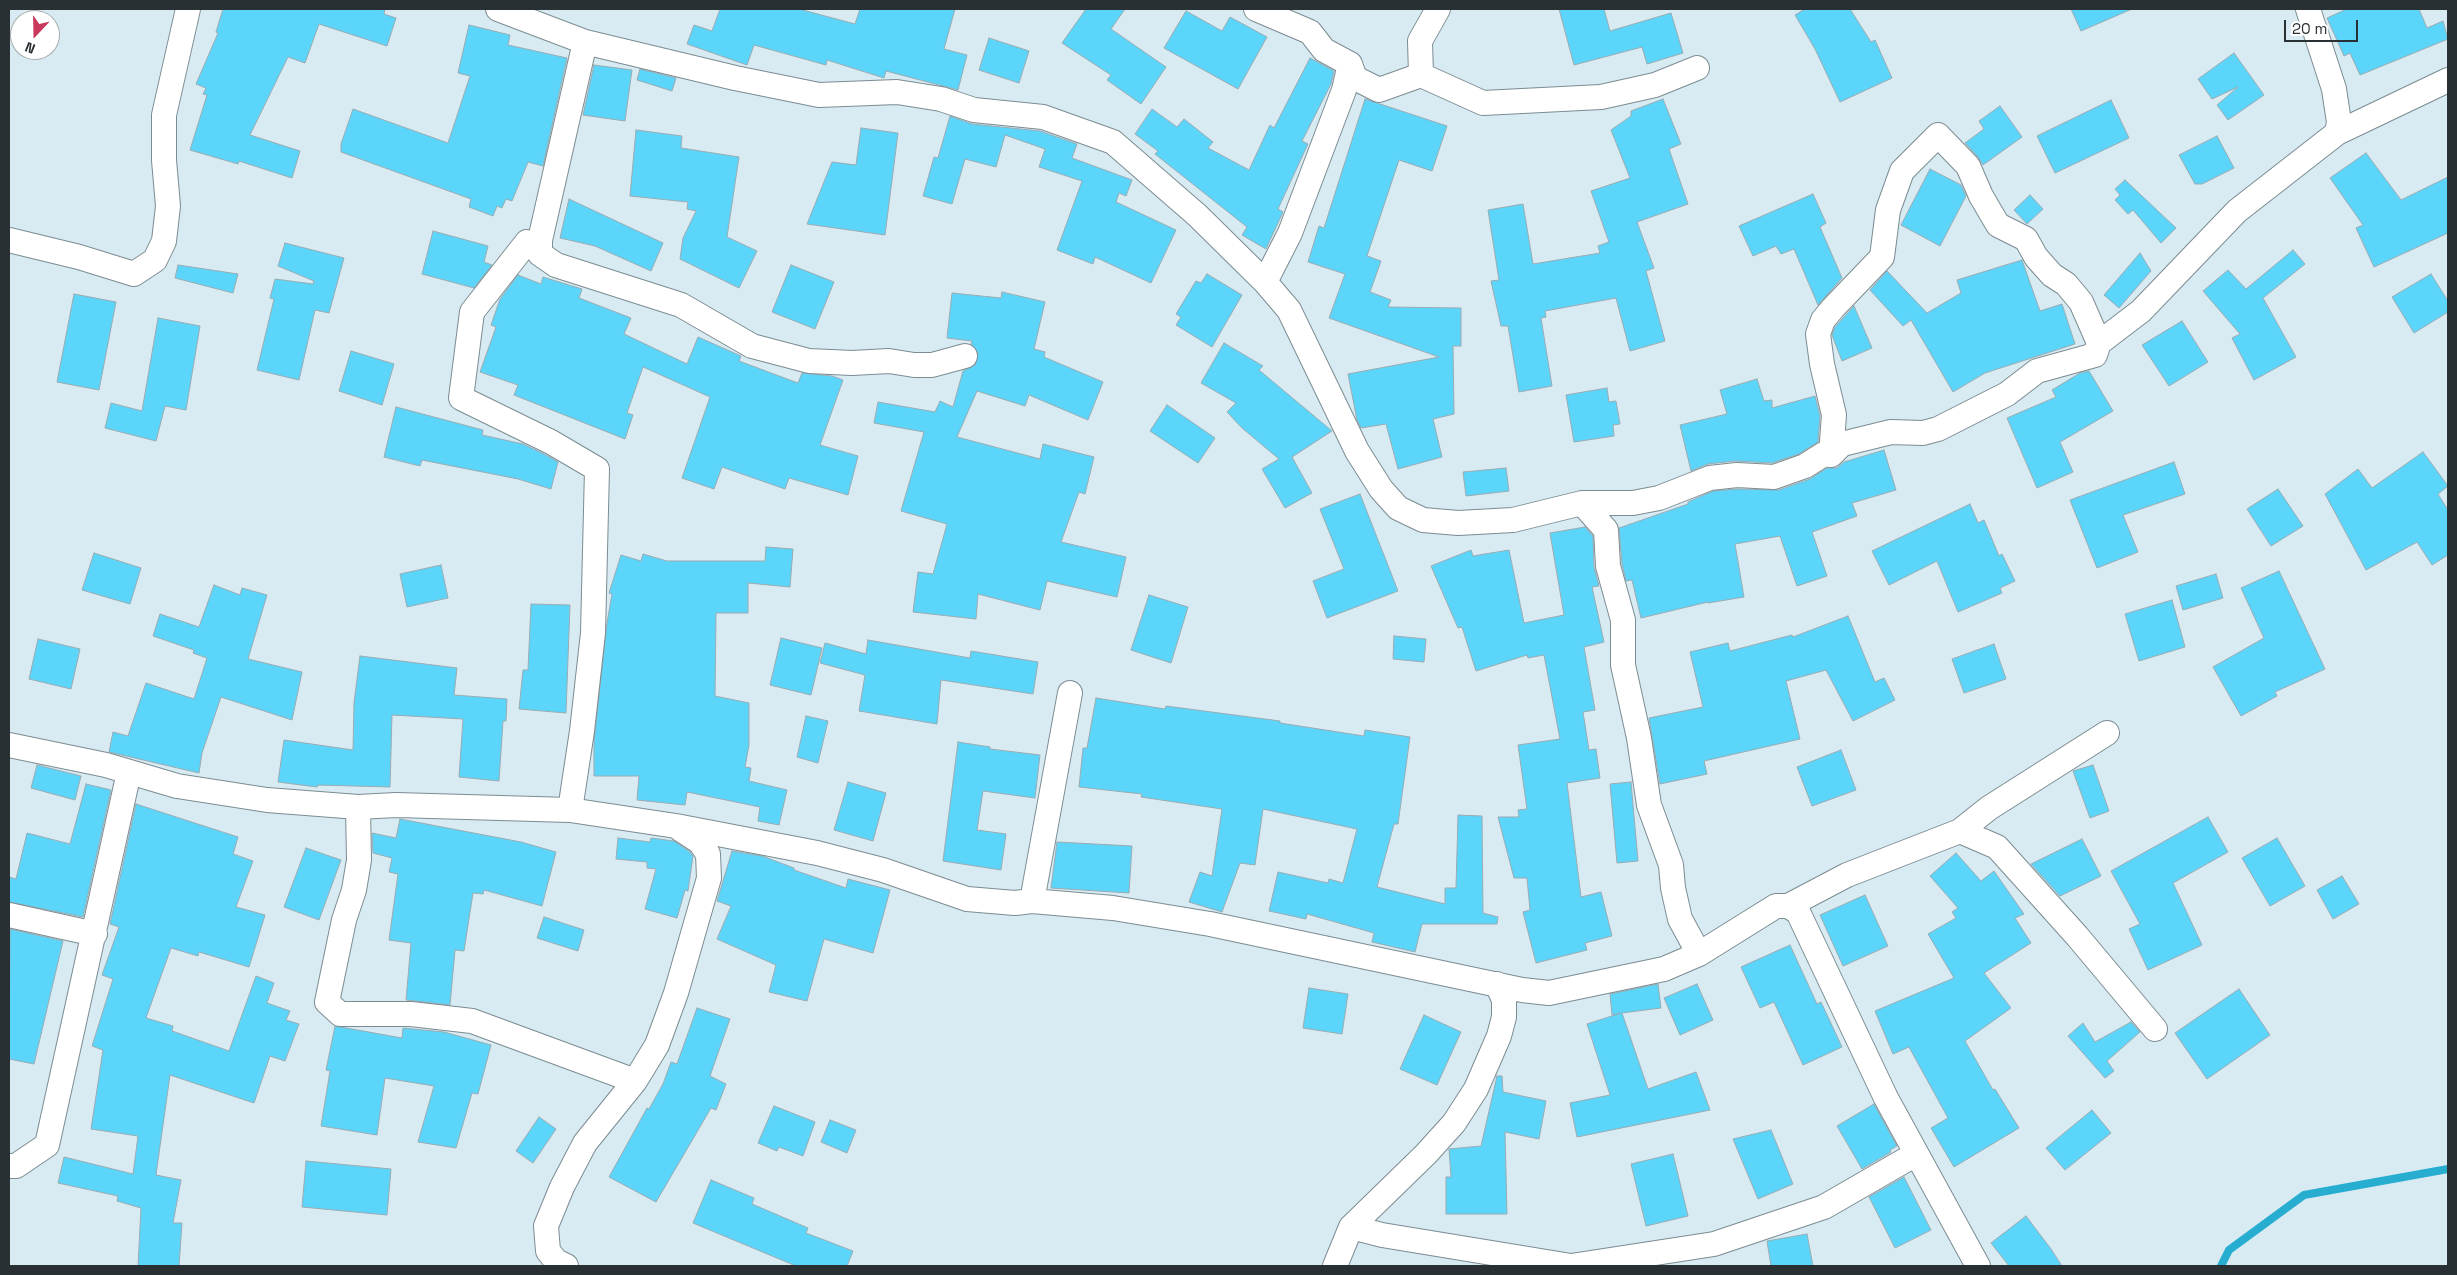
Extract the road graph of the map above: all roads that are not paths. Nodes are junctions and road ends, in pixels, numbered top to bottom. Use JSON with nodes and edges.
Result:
{"nodes":[{"id":1,"x":188,"y":9,"type":"edge"},
{"id":2,"x":498,"y":9,"type":"edge"},
{"id":3,"x":1256,"y":9,"type":"edge"},
{"id":4,"x":1438,"y":9,"type":"edge"},
{"id":5,"x":2308,"y":9,"type":"edge"},
{"id":6,"x":585,"y":42,"type":"junction"},
{"id":7,"x":1350,"y":64,"type":"junction"},
{"id":8,"x":1697,"y":68,"type":"dead end"},
{"id":9,"x":1421,"y":75,"type":"junction"},
{"id":10,"x":2448,"y":80,"type":"edge"},
{"id":11,"x":2337,"y":133,"type":"junction"},
{"id":12,"x":9,"y":240,"type":"edge"},
{"id":13,"x":527,"y":242,"type":"dead end"},
{"id":14,"x":1266,"y":282,"type":"junction"},
{"id":15,"x":2099,"y":343,"type":"junction"},
{"id":16,"x":965,"y":356,"type":"dead end"},
{"id":17,"x":1831,"y":455,"type":"junction"},
{"id":18,"x":1582,"y":503,"type":"junction"},
{"id":19,"x":1070,"y":693,"type":"dead end"},
{"id":20,"x":2107,"y":733,"type":"dead end"},
{"id":21,"x":9,"y":745,"type":"edge"},
{"id":22,"x":129,"y":772,"type":"junction"},
{"id":23,"x":358,"y":806,"type":"junction"},
{"id":24,"x":570,"y":810,"type":"junction"},
{"id":25,"x":676,"y":826,"type":"junction"},
{"id":26,"x":1960,"y":831,"type":"junction"},
{"id":27,"x":1032,"y":901,"type":"junction"},
{"id":28,"x":1788,"y":906,"type":"junction"},
{"id":29,"x":9,"y":914,"type":"edge"},
{"id":30,"x":95,"y":934,"type":"junction"},
{"id":31,"x":1699,"y":954,"type":"junction"},
{"id":32,"x":1497,"y":984,"type":"junction"},
{"id":33,"x":2155,"y":1029,"type":"dead end"},
{"id":34,"x":635,"y":1081,"type":"junction"},
{"id":35,"x":1916,"y":1154,"type":"junction"},
{"id":36,"x":9,"y":1166,"type":"edge"},
{"id":37,"x":1351,"y":1227,"type":"junction"},
{"id":38,"x":545,"y":1259,"type":"edge"},
{"id":39,"x":566,"y":1266,"type":"edge"},
{"id":40,"x":1335,"y":1266,"type":"edge"},
{"id":41,"x":1978,"y":1266,"type":"edge"}],
"edges":[{"from":1,"to":12,"type":"street"},
{"from":2,"to":6,"type":"street"},
{"from":3,"to":7,"type":"street"},
{"from":4,"to":9,"type":"street"},
{"from":5,"to":11,"type":"street"},
{"from":6,"to":14,"type":"street"},
{"from":6,"to":16,"type":"street"},
{"from":7,"to":9,"type":"street"},
{"from":7,"to":14,"type":"street"},
{"from":8,"to":9,"type":"street"},
{"from":10,"to":11,"type":"street"},
{"from":11,"to":15,"type":"street"},
{"from":13,"to":24,"type":"street"},
{"from":14,"to":18,"type":"street"},
{"from":15,"to":17,"type":"street"},
{"from":15,"to":17,"type":"street"},
{"from":17,"to":18,"type":"street"},
{"from":18,"to":31,"type":"street"},
{"from":19,"to":27,"type":"street"},
{"from":20,"to":26,"type":"street"},
{"from":21,"to":22,"type":"street"},
{"from":22,"to":23,"type":"street"},
{"from":22,"to":30,"type":"street"},
{"from":23,"to":24,"type":"street"},
{"from":23,"to":34,"type":"street"},
{"from":24,"to":25,"type":"street"},
{"from":25,"to":27,"type":"street"},
{"from":25,"to":34,"type":"street"},
{"from":26,"to":28,"type":"street"},
{"from":26,"to":33,"type":"street"},
{"from":27,"to":32,"type":"street"},
{"from":28,"to":31,"type":"street"},
{"from":28,"to":35,"type":"street"},
{"from":29,"to":30,"type":"street"},
{"from":30,"to":36,"type":"street"},
{"from":31,"to":32,"type":"street"},
{"from":32,"to":37,"type":"street"},
{"from":34,"to":38,"type":"street"},
{"from":35,"to":37,"type":"street"},
{"from":35,"to":41,"type":"street"},
{"from":37,"to":40,"type":"street"},
{"from":38,"to":39,"type":"street"}]}
